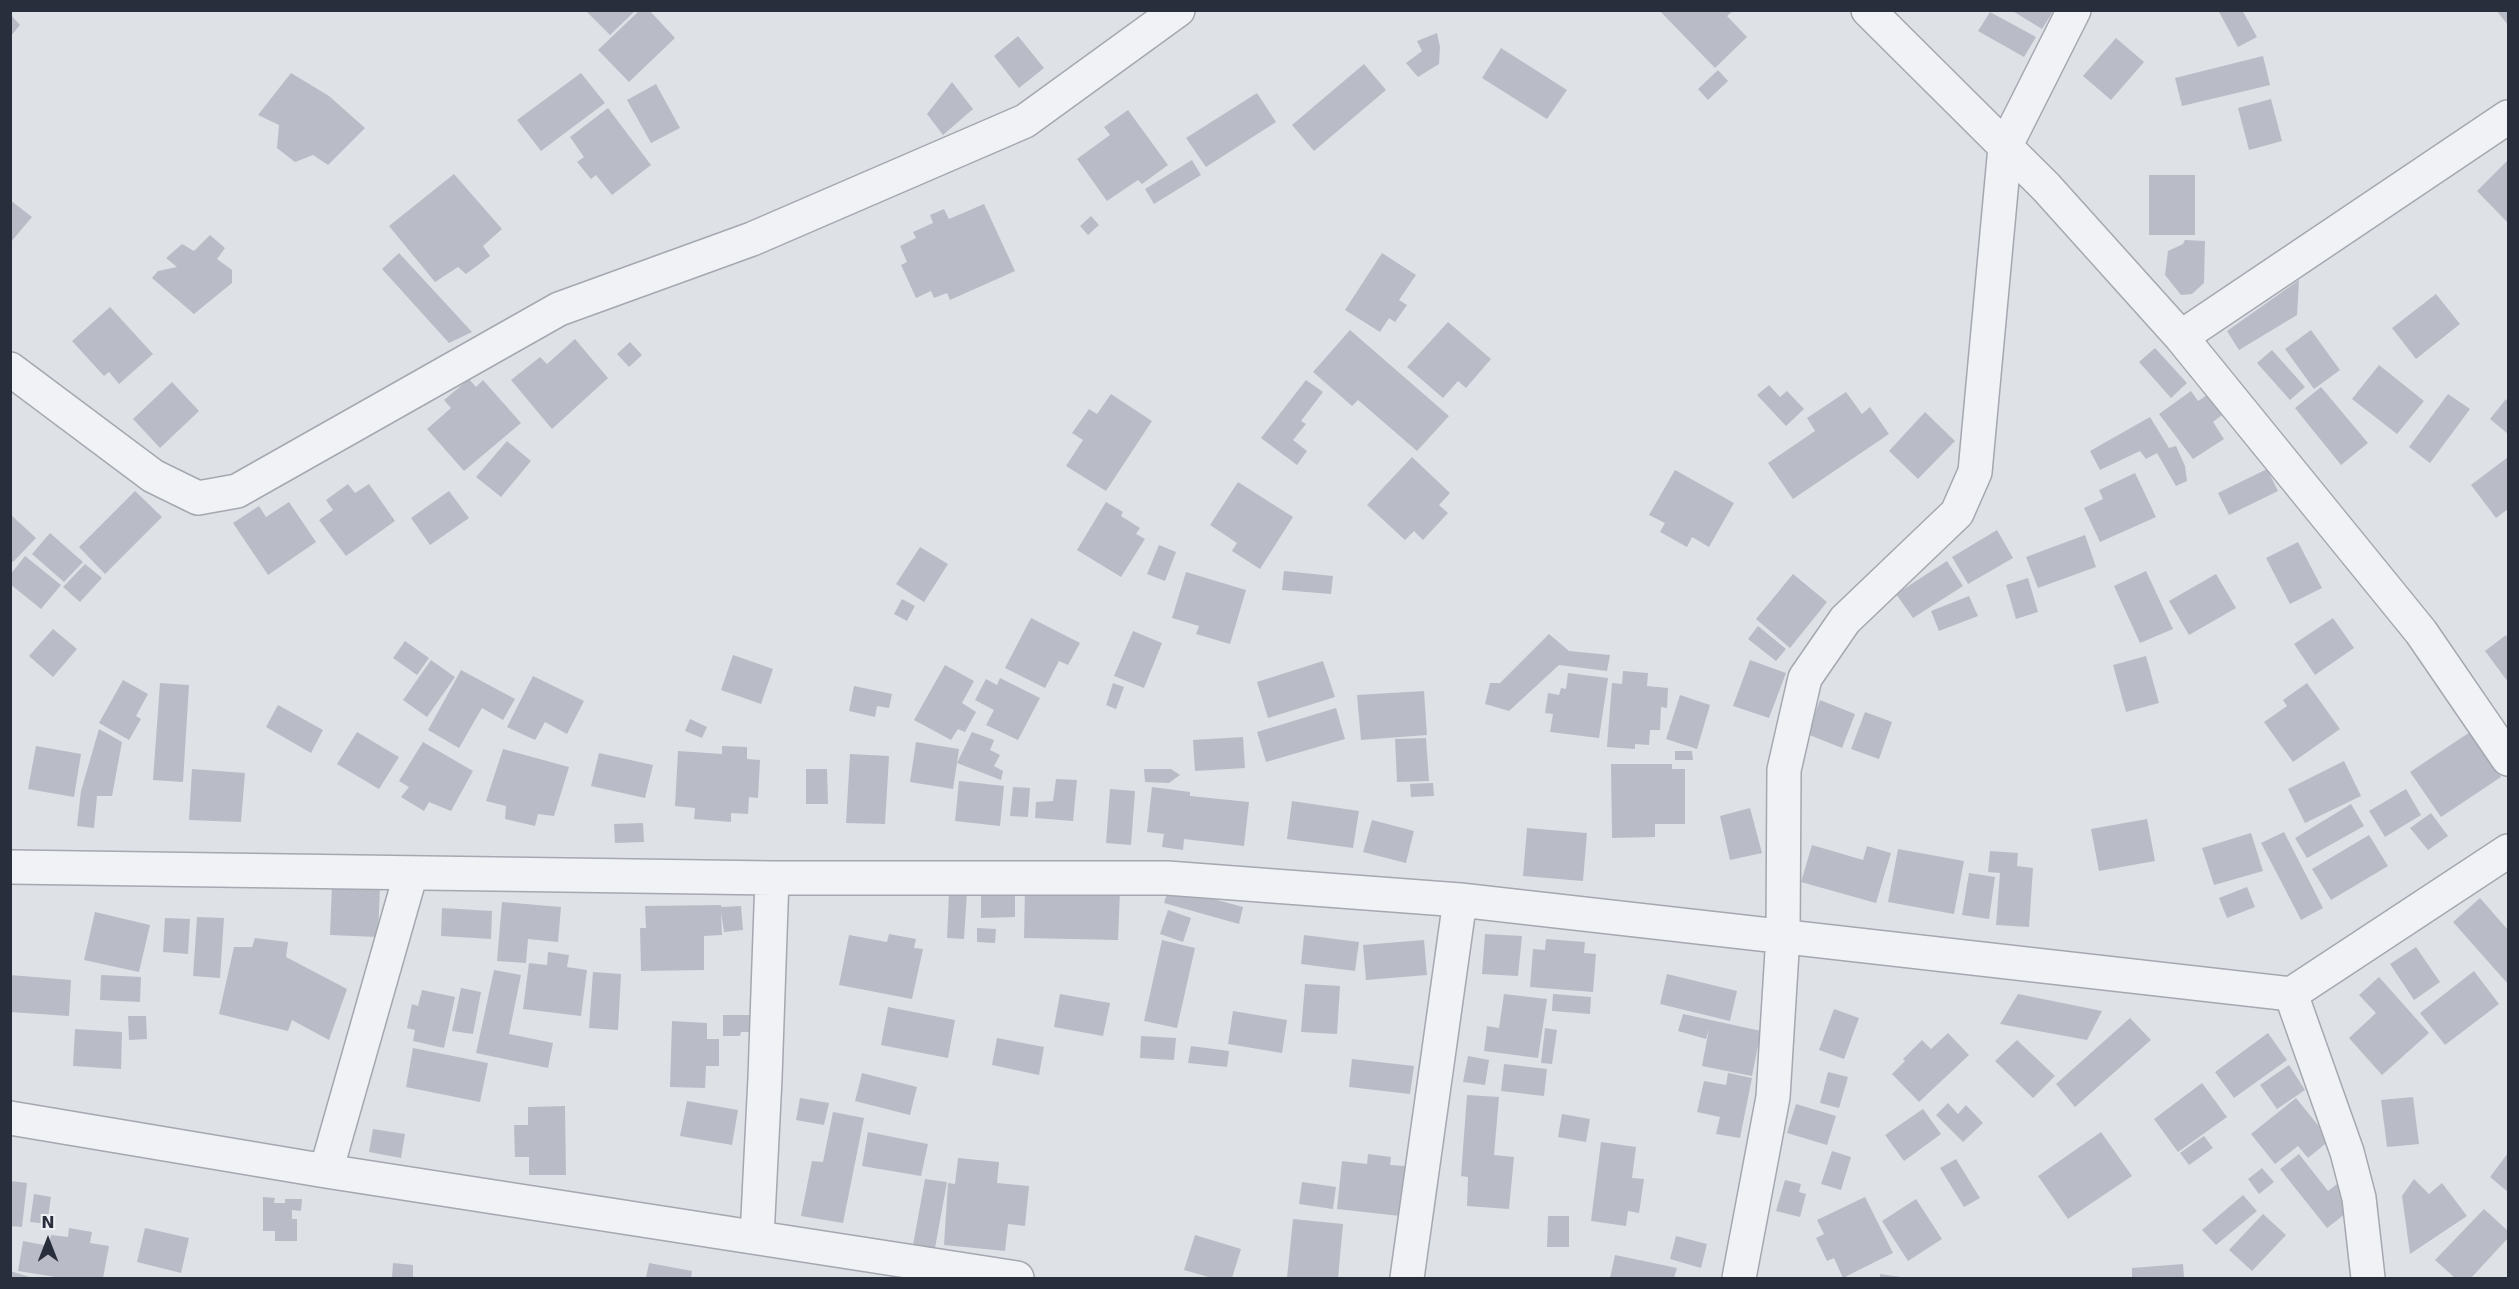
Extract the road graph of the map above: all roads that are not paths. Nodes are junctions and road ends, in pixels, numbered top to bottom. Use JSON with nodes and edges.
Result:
{"nodes":[{"id":1,"x":1178,"y":10,"type":"edge"},
{"id":2,"x":1868,"y":10,"type":"edge"},
{"id":3,"x":2074,"y":10,"type":"edge"},
{"id":4,"x":2508,"y":117,"type":"edge"},
{"id":5,"x":2005,"y":147,"type":"junction"},
{"id":6,"x":2181,"y":337,"type":"junction"},
{"id":7,"x":10,"y":369,"type":"edge"},
{"id":8,"x":2508,"y":759,"type":"edge"},
{"id":9,"x":2508,"y":851,"type":"edge"},
{"id":10,"x":10,"y":867,"type":"edge"},
{"id":11,"x":411,"y":873,"type":"junction"},
{"id":12,"x":772,"y":878,"type":"junction"},
{"id":13,"x":1460,"y":900,"type":"junction"},
{"id":14,"x":1783,"y":935,"type":"junction"},
{"id":15,"x":2291,"y":994,"type":"junction"},
{"id":16,"x":10,"y":1118,"type":"edge"},
{"id":17,"x":326,"y":1171,"type":"junction"},
{"id":18,"x":757,"y":1237,"type":"junction"},
{"id":19,"x":2374,"y":1276,"type":"edge"},
{"id":20,"x":1017,"y":1278,"type":"edge"},
{"id":21,"x":1407,"y":1278,"type":"edge"},
{"id":22,"x":1739,"y":1278,"type":"edge"}],
"edges":[{"from":1,"to":7,"type":"street"},
{"from":2,"to":5,"type":"street"},
{"from":3,"to":5,"type":"street"},
{"from":4,"to":6,"type":"street"},
{"from":5,"to":6,"type":"street"},
{"from":5,"to":14,"type":"street"},
{"from":6,"to":8,"type":"street"},
{"from":9,"to":15,"type":"street"},
{"from":10,"to":11,"type":"street"},
{"from":11,"to":12,"type":"street"},
{"from":11,"to":17,"type":"street"},
{"from":12,"to":13,"type":"street"},
{"from":12,"to":18,"type":"street"},
{"from":13,"to":14,"type":"street"},
{"from":13,"to":21,"type":"street"},
{"from":14,"to":15,"type":"street"},
{"from":14,"to":22,"type":"street"},
{"from":15,"to":19,"type":"street"},
{"from":16,"to":17,"type":"street"},
{"from":17,"to":18,"type":"street"},
{"from":18,"to":20,"type":"street"}]}
